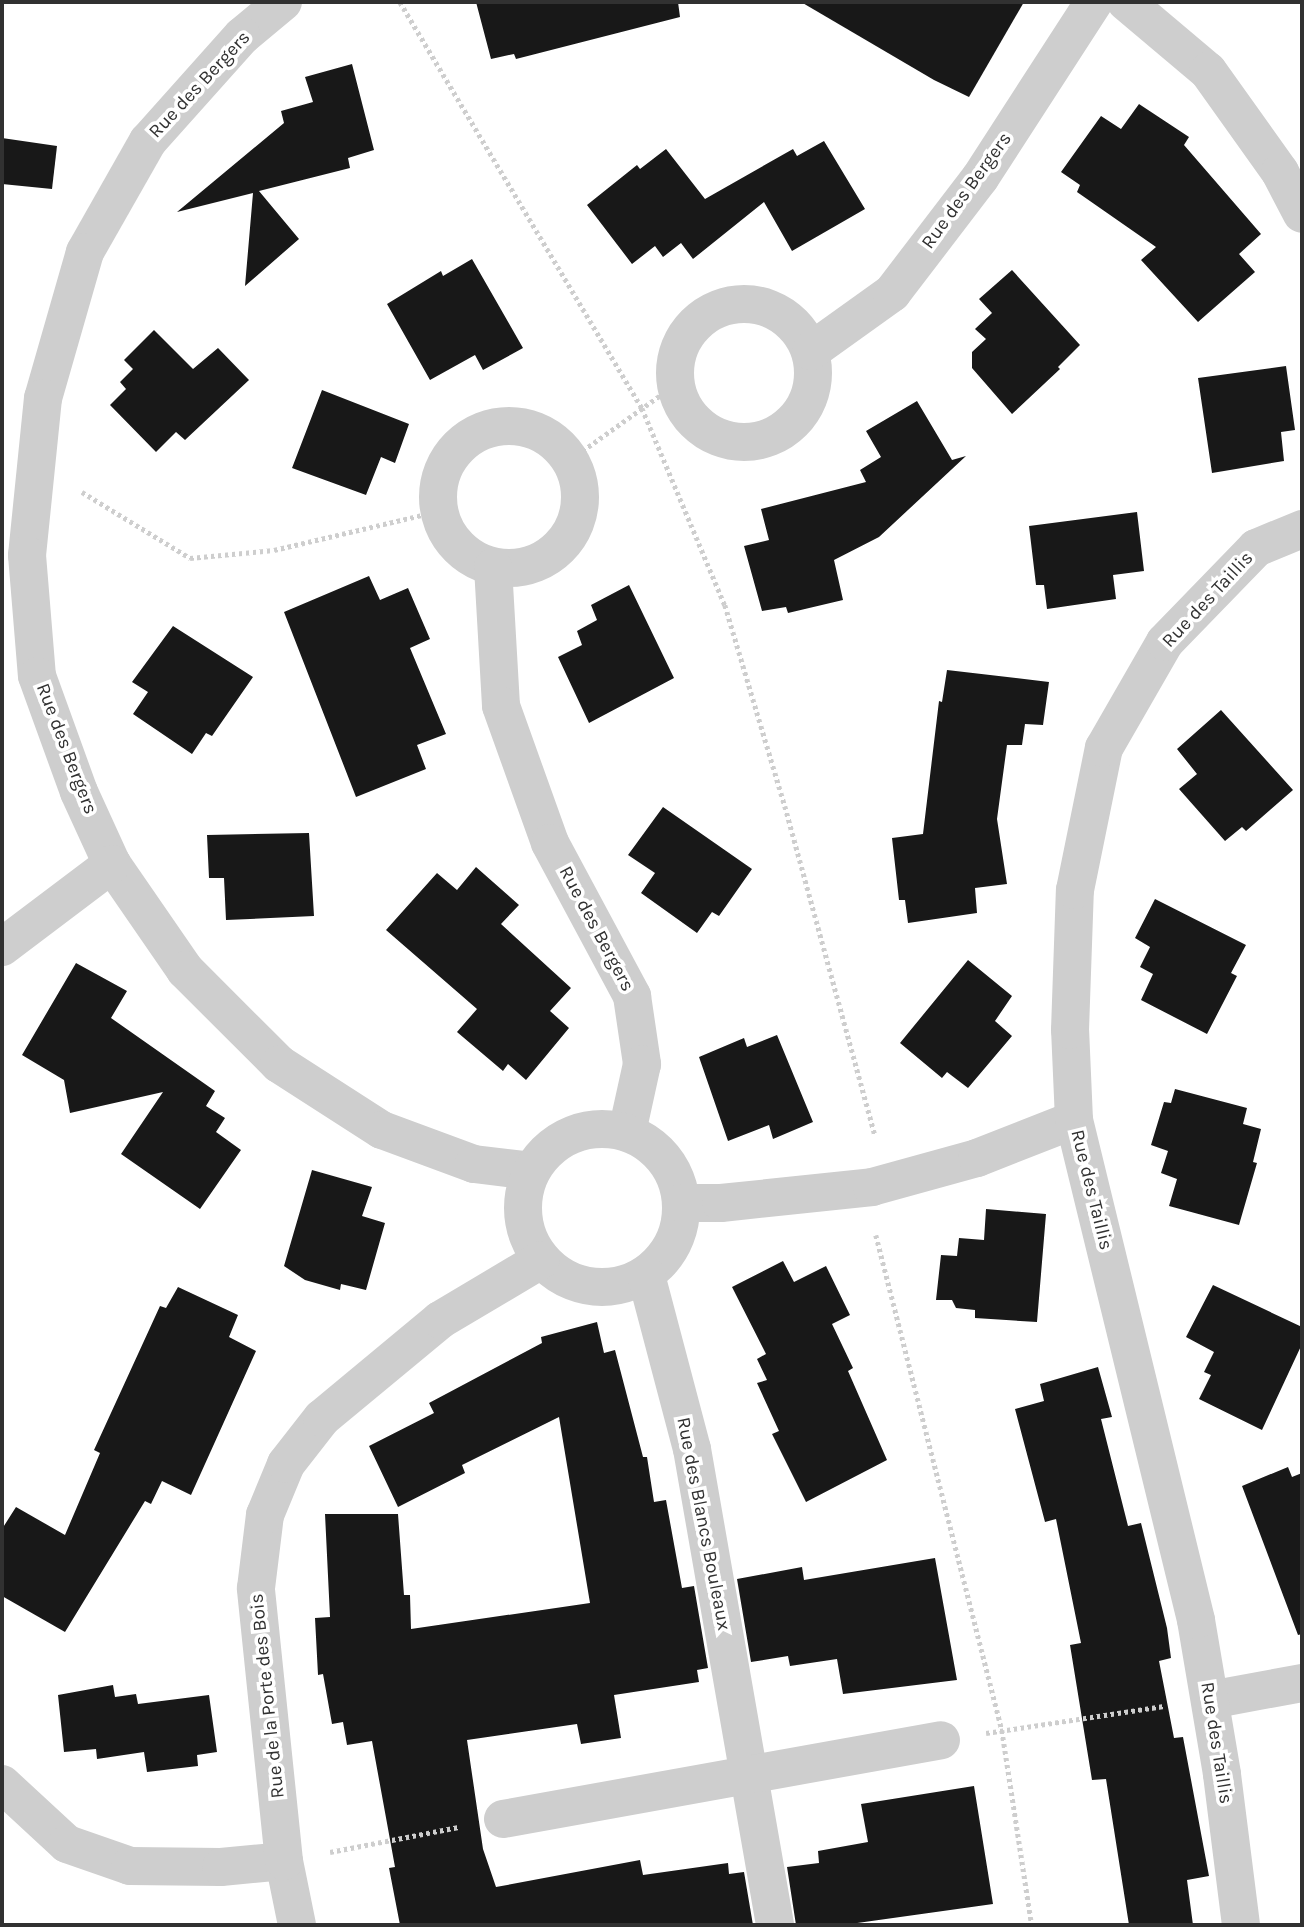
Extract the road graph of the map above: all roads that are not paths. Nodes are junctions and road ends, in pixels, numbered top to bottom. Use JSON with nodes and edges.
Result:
{"nodes":[{"id":1,"x":283,"y":2,"type":"edge"},
{"id":2,"x":1094,"y":2,"type":"edge"},
{"id":3,"x":1126,"y":2,"type":"edge"},
{"id":4,"x":1302,"y":214,"type":"edge"},
{"id":5,"x":811,"y":351,"type":"junction"},
{"id":6,"x":1302,"y":529,"type":"edge"},
{"id":7,"x":14,"y":556,"type":"edge"},
{"id":8,"x":493,"y":567,"type":"junction"},
{"id":9,"x":112,"y":864,"type":"junction"},
{"id":10,"x":2,"y":947,"type":"edge"},
{"id":11,"x":1074,"y":1120,"type":"junction"},
{"id":12,"x":627,"y":1132,"type":"junction"},
{"id":13,"x":532,"y":1171,"type":"junction"},
{"id":14,"x":682,"y":1203,"type":"junction"},
{"id":15,"x":541,"y":1260,"type":"junction"},
{"id":16,"x":646,"y":1275,"type":"junction"},
{"id":17,"x":1302,"y":1683,"type":"edge"},
{"id":18,"x":1210,"y":1700,"type":"junction"},
{"id":19,"x":941,"y":1740,"type":"road end"},
{"id":20,"x":750,"y":1775,"type":"junction"},
{"id":21,"x":2,"y":1784,"type":"edge"},
{"id":22,"x":503,"y":1819,"type":"road end"},
{"id":23,"x":284,"y":1861,"type":"junction"},
{"id":24,"x":297,"y":1925,"type":"edge"},
{"id":25,"x":775,"y":1925,"type":"edge"},
{"id":26,"x":1241,"y":1925,"type":"edge"}],
"edges":[{"from":1,"to":7,"type":"street","name":"Rue des Bergers"},
{"from":2,"to":5,"type":"street","name":"Rue des Bergers"},
{"from":3,"to":4,"type":"street"},
{"from":5,"to":5,"type":"street"},
{"from":6,"to":11,"type":"street","name":"Rue des Taillis"},
{"from":7,"to":9,"type":"street","name":"Rue des Bergers"},
{"from":8,"to":8,"type":"street"},
{"from":8,"to":12,"type":"street","name":"Rue des Bergers"},
{"from":9,"to":10,"type":"street"},
{"from":9,"to":13,"type":"street","name":"Rue des Bergers"},
{"from":11,"to":14,"type":"street"},
{"from":11,"to":18,"type":"street","name":"Rue des Taillis"},
{"from":12,"to":13,"type":"street"},
{"from":12,"to":14,"type":"street"},
{"from":13,"to":15,"type":"street"},
{"from":14,"to":16,"type":"street"},
{"from":15,"to":16,"type":"street"},
{"from":15,"to":23,"type":"street","name":"Rue de la Porte des Bois"},
{"from":16,"to":20,"type":"street","name":"Rue des Blancs Bouleaux"},
{"from":17,"to":18,"type":"street"},
{"from":18,"to":26,"type":"street","name":"Rue des Taillis"},
{"from":19,"to":20,"type":"street"},
{"from":20,"to":22,"type":"street"},
{"from":20,"to":25,"type":"street","name":"Rue des Blancs Bouleaux"},
{"from":21,"to":23,"type":"street"},
{"from":23,"to":24,"type":"street","name":"Rue de la Porte des Bois"}]}
